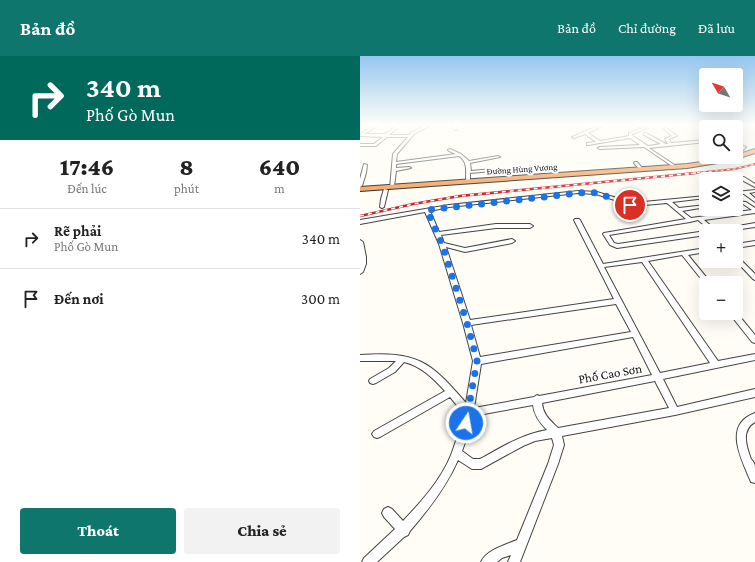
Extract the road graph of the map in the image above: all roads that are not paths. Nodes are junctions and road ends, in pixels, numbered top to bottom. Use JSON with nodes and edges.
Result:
{"nodes":[{"id":1,"x":399,"y":149,"type":"edge"},
{"id":2,"x":650,"y":149,"type":"edge"},
{"id":3,"x":450,"y":150,"type":"dead end"},
{"id":4,"x":755,"y":151,"type":"edge"},
{"id":5,"x":460,"y":155,"type":"junction"},
{"id":6,"x":743,"y":155,"type":"edge"},
{"id":7,"x":755,"y":155,"type":"edge"},
{"id":8,"x":498,"y":157,"type":"dead end"},
{"id":9,"x":468,"y":162,"type":"junction"},
{"id":10,"x":395,"y":163,"type":"junction"},
{"id":11,"x":636,"y":163,"type":"dead end"},
{"id":12,"x":699,"y":163,"type":"edge"},
{"id":13,"x":365,"y":165,"type":"dead end"},
{"id":14,"x":675,"y":167,"type":"junction"},
{"id":15,"x":409,"y":168,"type":"dead end"},
{"id":16,"x":641,"y":169,"type":"junction"},
{"id":17,"x":394,"y":170,"type":"junction"},
{"id":18,"x":493,"y":170,"type":"dead end"},
{"id":19,"x":469,"y":172,"type":"junction"},
{"id":20,"x":743,"y":179,"type":"edge"},
{"id":21,"x":468,"y":181,"type":"junction"},
{"id":22,"x":755,"y":186,"type":"edge"},
{"id":23,"x":360,"y":188,"type":"edge"},
{"id":24,"x":389,"y":188,"type":"junction"},
{"id":25,"x":755,"y":191,"type":"edge"},
{"id":26,"x":360,"y":192,"type":"edge"},
{"id":27,"x":745,"y":192,"type":"joint"},
{"id":28,"x":699,"y":198,"type":"edge"},
{"id":29,"x":755,"y":201,"type":"edge"},
{"id":30,"x":669,"y":202,"type":"junction"},
{"id":31,"x":743,"y":202,"type":"edge"},
{"id":32,"x":382,"y":207,"type":"dead end"},
{"id":33,"x":699,"y":207,"type":"edge"},
{"id":34,"x":427,"y":210,"type":"junction"},
{"id":35,"x":678,"y":210,"type":"junction"},
{"id":36,"x":755,"y":211,"type":"edge"},
{"id":37,"x":700,"y":219,"type":"junction"},
{"id":38,"x":577,"y":220,"type":"dead end"},
{"id":39,"x":690,"y":220,"type":"junction"},
{"id":40,"x":360,"y":222,"type":"edge"},
{"id":41,"x":706,"y":224,"type":"edge"},
{"id":42,"x":755,"y":225,"type":"edge"},
{"id":43,"x":530,"y":226,"type":"dead end"},
{"id":44,"x":743,"y":227,"type":"edge"},
{"id":45,"x":437,"y":234,"type":"junction"},
{"id":46,"x":699,"y":234,"type":"edge"},
{"id":47,"x":512,"y":241,"type":"dead end"},
{"id":48,"x":360,"y":243,"type":"edge"},
{"id":49,"x":755,"y":243,"type":"edge"},
{"id":50,"x":442,"y":244,"type":"junction"},
{"id":51,"x":743,"y":245,"type":"edge"},
{"id":52,"x":699,"y":251,"type":"edge"},
{"id":53,"x":684,"y":254,"type":"junction"},
{"id":54,"x":644,"y":260,"type":"junction"},
{"id":55,"x":743,"y":265,"type":"edge"},
{"id":56,"x":601,"y":266,"type":"junction"},
{"id":57,"x":360,"y":272,"type":"edge"},
{"id":58,"x":702,"y":276,"type":"edge"},
{"id":59,"x":755,"y":278,"type":"edge"},
{"id":60,"x":618,"y":301,"type":"junction"},
{"id":61,"x":739,"y":320,"type":"edge"},
{"id":62,"x":467,"y":323,"type":"junction"},
{"id":63,"x":636,"y":334,"type":"junction"},
{"id":64,"x":755,"y":340,"type":"edge"},
{"id":65,"x":755,"y":357,"type":"edge"},
{"id":66,"x":360,"y":358,"type":"edge"},
{"id":67,"x":402,"y":359,"type":"junction"},
{"id":68,"x":477,"y":361,"type":"junction"},
{"id":69,"x":716,"y":365,"type":"junction"},
{"id":70,"x":658,"y":377,"type":"junction"},
{"id":71,"x":373,"y":381,"type":"dead end"},
{"id":72,"x":450,"y":392,"type":"junction"},
{"id":73,"x":755,"y":394,"type":"edge"},
{"id":74,"x":537,"y":399,"type":"junction"},
{"id":75,"x":675,"y":411,"type":"junction"},
{"id":76,"x":468,"y":413,"type":"junction"},
{"id":77,"x":755,"y":417,"type":"edge"},
{"id":78,"x":556,"y":433,"type":"junction"},
{"id":79,"x":377,"y":434,"type":"dead end"},
{"id":80,"x":456,"y":453,"type":"junction"},
{"id":81,"x":755,"y":478,"type":"edge"},
{"id":82,"x":388,"y":513,"type":"dead end"},
{"id":83,"x":404,"y":531,"type":"junction"},
{"id":84,"x":520,"y":545,"type":"junction"},
{"id":85,"x":368,"y":562,"type":"edge"},
{"id":86,"x":487,"y":562,"type":"edge"},
{"id":87,"x":514,"y":562,"type":"edge"}],
"edges":[{"from":1,"to":10,"type":"street"},
{"from":2,"to":14,"type":"street"},
{"from":3,"to":5,"type":"street"},
{"from":4,"to":6,"type":"highway","name":"Đường Hùng Vương"},
{"from":5,"to":9,"type":"street"},
{"from":5,"to":10,"type":"street"},
{"from":7,"to":24,"type":"highway","name":"Đường Hùng Vương"},
{"from":8,"to":9,"type":"street"},
{"from":9,"to":19,"type":"street"},
{"from":10,"to":17,"type":"street"},
{"from":11,"to":16,"type":"street"},
{"from":12,"to":14,"type":"highway","name":"Đường Hùng Vương"},
{"from":13,"to":23,"type":"street"},
{"from":14,"to":16,"type":"highway","name":"Đường Hùng Vương"},
{"from":15,"to":17,"type":"street"},
{"from":16,"to":21,"type":"highway","name":"Đường Hùng Vương"},
{"from":17,"to":24,"type":"street"},
{"from":18,"to":19,"type":"street"},
{"from":19,"to":21,"type":"street"},
{"from":20,"to":22,"type":"street"},
{"from":21,"to":24,"type":"highway","name":"Đường Hùng Vương"},
{"from":23,"to":24,"type":"highway","name":"Đường Hùng Vương"},
{"from":24,"to":26,"type":"highway","name":"Đường Hùng Vương"},
{"from":24,"to":32,"type":"street"},
{"from":25,"to":27,"type":"street"},
{"from":27,"to":29,"type":"street"},
{"from":28,"to":30,"type":"street"},
{"from":30,"to":34,"type":"street"},
{"from":30,"to":35,"type":"street"},
{"from":31,"to":36,"type":"street"},
{"from":33,"to":35,"type":"street"},
{"from":34,"to":40,"type":"street"},
{"from":34,"to":45,"type":"street"},
{"from":35,"to":39,"type":"street"},
{"from":36,"to":37,"type":"street"},
{"from":37,"to":39,"type":"street"},
{"from":37,"to":41,"type":"street"},
{"from":38,"to":56,"type":"street"},
{"from":39,"to":46,"type":"street"},
{"from":42,"to":44,"type":"street"},
{"from":43,"to":45,"type":"street"},
{"from":45,"to":50,"type":"street"},
{"from":47,"to":50,"type":"street"},
{"from":48,"to":57,"type":"street"},
{"from":49,"to":51,"type":"street"},
{"from":50,"to":62,"type":"street"},
{"from":52,"to":53,"type":"street"},
{"from":53,"to":54,"type":"street"},
{"from":53,"to":58,"type":"street"},
{"from":54,"to":56,"type":"street"},
{"from":54,"to":69,"type":"street"},
{"from":55,"to":59,"type":"street"},
{"from":56,"to":60,"type":"street"},
{"from":60,"to":62,"type":"street"},
{"from":60,"to":63,"type":"street"},
{"from":61,"to":64,"type":"street"},
{"from":62,"to":68,"type":"street"},
{"from":63,"to":68,"type":"street"},
{"from":63,"to":70,"type":"street"},
{"from":65,"to":69,"type":"street","name":"Phố Cao Sơn"},
{"from":66,"to":67,"type":"street"},
{"from":67,"to":71,"type":"street"},
{"from":67,"to":72,"type":"street"},
{"from":68,"to":76,"type":"street"},
{"from":69,"to":70,"type":"street","name":"Phố Cao Sơn"},
{"from":70,"to":74,"type":"street","name":"Phố Cao Sơn"},
{"from":70,"to":75,"type":"street"},
{"from":72,"to":76,"type":"street"},
{"from":72,"to":79,"type":"street"},
{"from":73,"to":75,"type":"street"},
{"from":74,"to":76,"type":"street","name":"Phố Cao Sơn"},
{"from":74,"to":78,"type":"street"},
{"from":75,"to":78,"type":"street"},
{"from":76,"to":80,"type":"street"},
{"from":77,"to":81,"type":"street"},
{"from":78,"to":80,"type":"street"},
{"from":78,"to":84,"type":"street"},
{"from":80,"to":83,"type":"street"},
{"from":82,"to":83,"type":"street"},
{"from":83,"to":85,"type":"street"},
{"from":84,"to":86,"type":"street"},
{"from":84,"to":87,"type":"street"}]}
